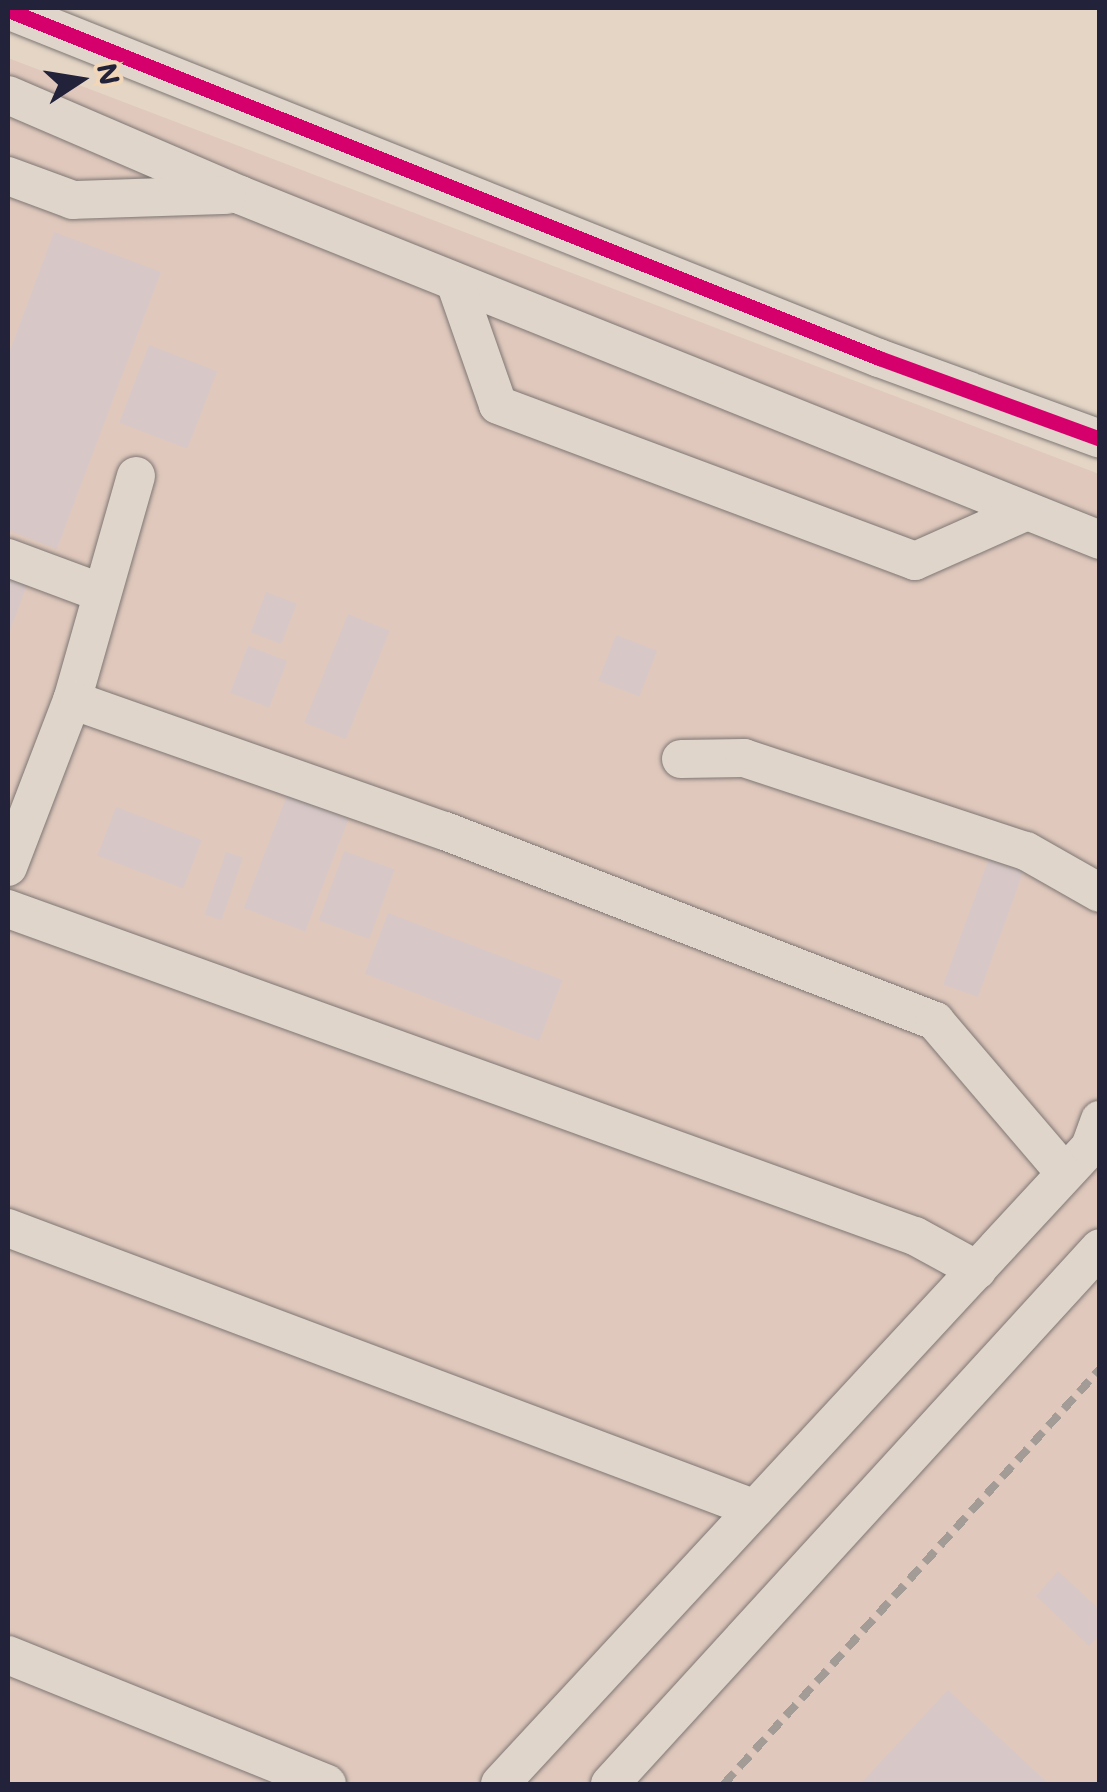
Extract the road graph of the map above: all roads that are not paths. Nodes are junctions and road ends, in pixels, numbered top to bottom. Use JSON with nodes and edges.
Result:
{"nodes":[{"id":1,"x":8,"y":10,"type":"edge"},
{"id":2,"x":8,"y":95,"type":"edge"},
{"id":3,"x":8,"y":176,"type":"edge"},
{"id":4,"x":240,"y":196,"type":"junction"},
{"id":5,"x":455,"y":282,"type":"junction"},
{"id":6,"x":1100,"y":439,"type":"edge"},
{"id":7,"x":136,"y":476,"type":"dead end"},
{"id":8,"x":1025,"y":512,"type":"junction"},
{"id":9,"x":1100,"y":540,"type":"edge"},
{"id":10,"x":8,"y":558,"type":"edge"},
{"id":11,"x":102,"y":593,"type":"junction"},
{"id":12,"x":72,"y":700,"type":"junction"},
{"id":13,"x":681,"y":758,"type":"dead end"},
{"id":14,"x":8,"y":867,"type":"edge"},
{"id":15,"x":1100,"y":893,"type":"edge"},
{"id":16,"x":8,"y":910,"type":"edge"},
{"id":17,"x":1100,"y":1120,"type":"edge"},
{"id":18,"x":1065,"y":1174,"type":"junction"},
{"id":19,"x":8,"y":1228,"type":"edge"},
{"id":20,"x":1100,"y":1248,"type":"edge"},
{"id":21,"x":977,"y":1270,"type":"junction"},
{"id":22,"x":755,"y":1510,"type":"junction"},
{"id":23,"x":8,"y":1655,"type":"edge"},
{"id":24,"x":327,"y":1784,"type":"edge"},
{"id":25,"x":500,"y":1784,"type":"edge"},
{"id":26,"x":610,"y":1784,"type":"edge"}],
"edges":[{"from":1,"to":6,"type":"street"},
{"from":2,"to":4,"type":"street"},
{"from":3,"to":4,"type":"street"},
{"from":4,"to":5,"type":"street"},
{"from":5,"to":8,"type":"street"},
{"from":5,"to":8,"type":"street"},
{"from":7,"to":11,"type":"street"},
{"from":8,"to":9,"type":"street"},
{"from":10,"to":11,"type":"street"},
{"from":11,"to":12,"type":"street"},
{"from":12,"to":14,"type":"street"},
{"from":12,"to":18,"type":"street"},
{"from":13,"to":15,"type":"street"},
{"from":16,"to":21,"type":"street"},
{"from":17,"to":18,"type":"street"},
{"from":18,"to":21,"type":"street"},
{"from":19,"to":22,"type":"street"},
{"from":20,"to":26,"type":"street"},
{"from":21,"to":22,"type":"street"},
{"from":22,"to":25,"type":"street"},
{"from":23,"to":24,"type":"street"}]}
